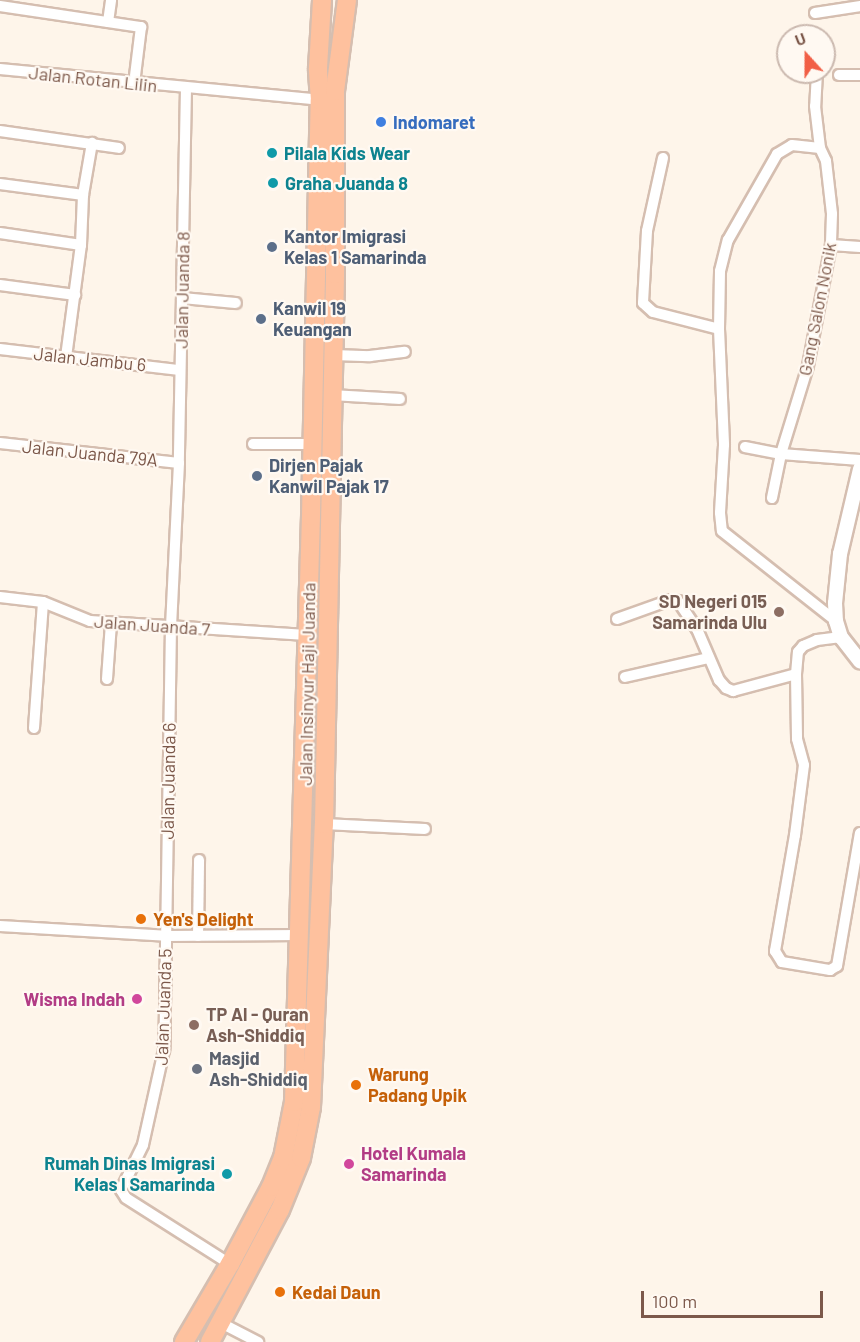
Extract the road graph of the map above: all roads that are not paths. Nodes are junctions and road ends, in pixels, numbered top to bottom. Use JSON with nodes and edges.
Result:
{"nodes":[{"id":1,"x":111,"y":0,"type":"edge"},
{"id":2,"x":322,"y":0,"type":"edge"},
{"id":3,"x":334,"y":0,"type":"edge"},
{"id":4,"x":347,"y":0,"type":"edge"},
{"id":5,"x":0,"y":6,"type":"edge"},
{"id":6,"x":860,"y":6,"type":"edge"},
{"id":7,"x":815,"y":13,"type":"dead end"},
{"id":8,"x":108,"y":22,"type":"junction"},
{"id":9,"x":0,"y":69,"type":"edge"},
{"id":10,"x":839,"y":75,"type":"dead end"},
{"id":11,"x":860,"y":75,"type":"edge"},
{"id":12,"x":135,"y":76,"type":"dead end"},
{"id":13,"x":816,"y":84,"type":"edge"},
{"id":14,"x":186,"y":88,"type":"junction"},
{"id":15,"x":325,"y":93,"type":"junction"},
{"id":16,"x":0,"y":131,"type":"edge"},
{"id":17,"x":92,"y":143,"type":"junction"},
{"id":18,"x":118,"y":148,"type":"dead end"},
{"id":19,"x":820,"y":148,"type":"junction"},
{"id":20,"x":663,"y":158,"type":"dead end"},
{"id":21,"x":0,"y":184,"type":"edge"},
{"id":22,"x":83,"y":195,"type":"junction"},
{"id":23,"x":0,"y":233,"type":"edge"},
{"id":24,"x":81,"y":245,"type":"junction"},
{"id":25,"x":831,"y":245,"type":"junction"},
{"id":26,"x":860,"y":247,"type":"edge"},
{"id":27,"x":0,"y":285,"type":"edge"},
{"id":28,"x":75,"y":295,"type":"junction"},
{"id":29,"x":182,"y":298,"type":"junction"},
{"id":30,"x":237,"y":303,"type":"dead end"},
{"id":31,"x":719,"y":329,"type":"junction"},
{"id":32,"x":0,"y":350,"type":"edge"},
{"id":33,"x":405,"y":352,"type":"dead end"},
{"id":34,"x":333,"y":355,"type":"junction"},
{"id":35,"x":66,"y":357,"type":"junction"},
{"id":36,"x":180,"y":370,"type":"junction"},
{"id":37,"x":313,"y":386,"type":"junction"},
{"id":38,"x":332,"y":391,"type":"junction"},
{"id":39,"x":400,"y":399,"type":"dead end"},
{"id":40,"x":0,"y":443,"type":"edge"},
{"id":41,"x":253,"y":444,"type":"dead end"},
{"id":42,"x":312,"y":444,"type":"junction"},
{"id":43,"x":744,"y":447,"type":"dead end"},
{"id":44,"x":781,"y":454,"type":"junction"},
{"id":45,"x":860,"y":460,"type":"edge"},
{"id":46,"x":179,"y":463,"type":"junction"},
{"id":47,"x":860,"y":469,"type":"edge"},
{"id":48,"x":772,"y":498,"type":"dead end"},
{"id":49,"x":0,"y":597,"type":"edge"},
{"id":50,"x":43,"y":602,"type":"junction"},
{"id":51,"x":617,"y":619,"type":"dead end"},
{"id":52,"x":836,"y":621,"type":"junction"},
{"id":53,"x":111,"y":623,"type":"junction"},
{"id":54,"x":171,"y":626,"type":"junction"},
{"id":55,"x":307,"y":635,"type":"junction"},
{"id":56,"x":841,"y":637,"type":"junction"},
{"id":57,"x":708,"y":658,"type":"junction"},
{"id":58,"x":860,"y":661,"type":"edge"},
{"id":59,"x":796,"y":674,"type":"junction"},
{"id":60,"x":625,"y":677,"type":"dead end"},
{"id":61,"x":107,"y":679,"type":"dead end"},
{"id":62,"x":33,"y":728,"type":"dead end"},
{"id":63,"x":324,"y":824,"type":"junction"},
{"id":64,"x":425,"y":830,"type":"dead end"},
{"id":65,"x":860,"y":833,"type":"edge"},
{"id":66,"x":199,"y":860,"type":"dead end"},
{"id":67,"x":0,"y":927,"type":"edge"},
{"id":68,"x":301,"y":935,"type":"junction"},
{"id":69,"x":166,"y":936,"type":"junction"},
{"id":70,"x":198,"y":936,"type":"junction"},
{"id":71,"x":230,"y":1264,"type":"junction"},
{"id":72,"x":221,"y":1323,"type":"junction"},
{"id":73,"x":184,"y":1342,"type":"edge"},
{"id":74,"x":210,"y":1342,"type":"edge"},
{"id":75,"x":258,"y":1342,"type":"edge"}],
"edges":[{"from":1,"to":8,"type":"street"},
{"from":2,"to":15,"type":"highway","name":"Jalan Insinyur Haji Juanda"},
{"from":3,"to":15,"type":"highway"},
{"from":4,"to":15,"type":"highway","name":"Jalan Insinyur Haji Juanda"},
{"from":5,"to":8,"type":"street"},
{"from":6,"to":7,"type":"street"},
{"from":8,"to":12,"type":"street"},
{"from":9,"to":14,"type":"street","name":"Jalan Rotan Lilin"},
{"from":10,"to":11,"type":"street"},
{"from":13,"to":19,"type":"street","name":"Gang Salon Nonik"},
{"from":14,"to":15,"type":"street"},
{"from":14,"to":29,"type":"street","name":"Jalan Juanda 8"},
{"from":15,"to":34,"type":"highway","name":"Jalan Insinyur Haji Juanda"},
{"from":15,"to":37,"type":"highway","name":"Jalan Insinyur Haji Juanda"},
{"from":16,"to":17,"type":"street"},
{"from":17,"to":18,"type":"street"},
{"from":17,"to":22,"type":"street"},
{"from":19,"to":25,"type":"street","name":"Gang Salon Nonik"},
{"from":19,"to":31,"type":"street"},
{"from":20,"to":31,"type":"street"},
{"from":21,"to":22,"type":"street"},
{"from":22,"to":24,"type":"street"},
{"from":23,"to":24,"type":"street"},
{"from":24,"to":28,"type":"street"},
{"from":25,"to":26,"type":"street"},
{"from":25,"to":44,"type":"street","name":"Gang Salon Nonik"},
{"from":27,"to":28,"type":"street"},
{"from":28,"to":35,"type":"street"},
{"from":29,"to":30,"type":"street"},
{"from":29,"to":36,"type":"street","name":"Jalan Juanda 8"},
{"from":31,"to":52,"type":"street"},
{"from":32,"to":35,"type":"street","name":"Jalan Jambu 6"},
{"from":33,"to":34,"type":"street"},
{"from":34,"to":38,"type":"highway","name":"Jalan Insinyur Haji Juanda"},
{"from":35,"to":36,"type":"street","name":"Jalan Jambu 6"},
{"from":36,"to":46,"type":"street","name":"Jalan Juanda 8"},
{"from":37,"to":38,"type":"street"},
{"from":37,"to":42,"type":"highway","name":"Jalan Insinyur Haji Juanda"},
{"from":38,"to":39,"type":"street"},
{"from":38,"to":63,"type":"highway","name":"Jalan Insinyur Haji Juanda"},
{"from":40,"to":46,"type":"street","name":"Jalan Juanda 79A"},
{"from":41,"to":42,"type":"street"},
{"from":42,"to":55,"type":"highway","name":"Jalan Insinyur Haji Juanda"},
{"from":43,"to":44,"type":"street"},
{"from":44,"to":45,"type":"street"},
{"from":44,"to":48,"type":"street","name":"Gang Salon Nonik"},
{"from":46,"to":54,"type":"street","name":"Jalan Juanda 8"},
{"from":47,"to":52,"type":"street"},
{"from":49,"to":50,"type":"street","name":"Jalan Juanda 7"},
{"from":50,"to":53,"type":"street","name":"Jalan Juanda 7"},
{"from":50,"to":62,"type":"street"},
{"from":51,"to":57,"type":"street"},
{"from":52,"to":56,"type":"street"},
{"from":53,"to":54,"type":"street","name":"Jalan Juanda 7"},
{"from":53,"to":61,"type":"street"},
{"from":54,"to":55,"type":"street","name":"Jalan Juanda 7"},
{"from":54,"to":69,"type":"street","name":"Jalan Juanda 6"},
{"from":55,"to":68,"type":"highway","name":"Jalan Insinyur Haji Juanda"},
{"from":56,"to":58,"type":"street"},
{"from":56,"to":59,"type":"street"},
{"from":57,"to":59,"type":"street"},
{"from":57,"to":60,"type":"street"},
{"from":59,"to":65,"type":"street"},
{"from":63,"to":64,"type":"street"},
{"from":63,"to":72,"type":"highway","name":"Jalan Insinyur Haji Juanda"},
{"from":66,"to":70,"type":"street"},
{"from":67,"to":69,"type":"street"},
{"from":68,"to":70,"type":"street"},
{"from":68,"to":71,"type":"highway","name":"Jalan Insinyur Haji Juanda"},
{"from":69,"to":70,"type":"street"},
{"from":69,"to":71,"type":"street","name":"Jalan Juanda 5"},
{"from":71,"to":73,"type":"highway","name":"Jalan Insinyur Haji Juanda"},
{"from":72,"to":74,"type":"highway","name":"Jalan Insinyur Haji Juanda"},
{"from":72,"to":75,"type":"street"}]}
